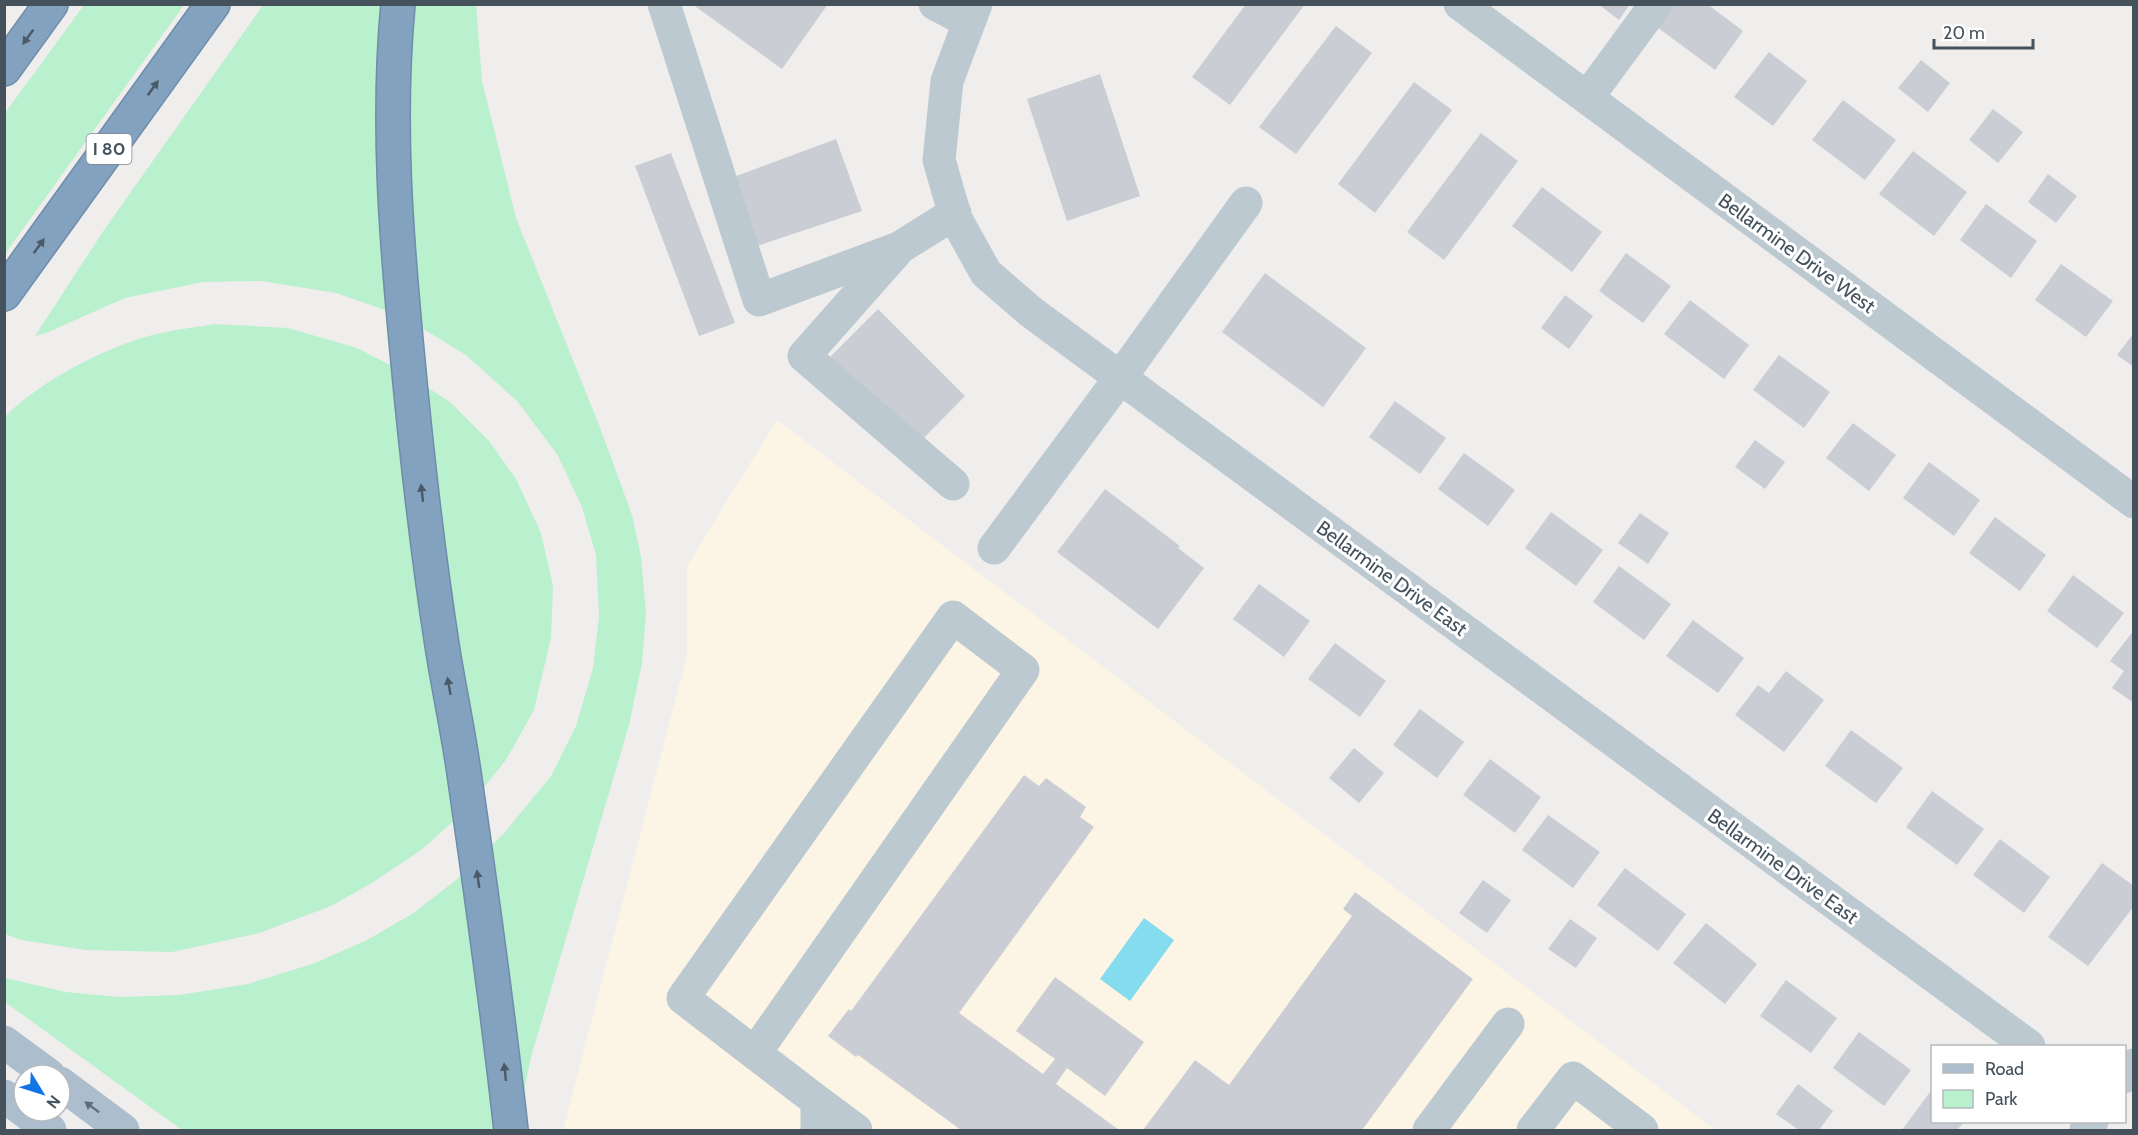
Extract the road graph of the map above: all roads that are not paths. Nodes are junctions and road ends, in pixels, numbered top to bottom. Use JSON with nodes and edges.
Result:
{"nodes":[{"id":1,"x":51,"y":4,"type":"edge"},
{"id":2,"x":213,"y":4,"type":"edge"},
{"id":3,"x":398,"y":4,"type":"edge"},
{"id":4,"x":664,"y":4,"type":"edge"},
{"id":5,"x":935,"y":4,"type":"edge"},
{"id":6,"x":1460,"y":4,"type":"edge"},
{"id":7,"x":1656,"y":4,"type":"edge"},
{"id":8,"x":973,"y":13,"type":"edge"},
{"id":9,"x":4,"y":69,"type":"edge"},
{"id":10,"x":1587,"y":98,"type":"junction"},
{"id":11,"x":1246,"y":203,"type":"dead end"},
{"id":12,"x":955,"y":213,"type":"junction"},
{"id":13,"x":899,"y":248,"type":"junction"},
{"id":14,"x":4,"y":294,"type":"edge"},
{"id":15,"x":1120,"y":378,"type":"junction"},
{"id":16,"x":953,"y":484,"type":"dead end"},
{"id":17,"x":2133,"y":502,"type":"edge"},
{"id":18,"x":994,"y":548,"type":"dead end"},
{"id":19,"x":1508,"y":1024,"type":"dead end"},
{"id":20,"x":4,"y":1042,"type":"edge"},
{"id":21,"x":2026,"y":1045,"type":"edge"},
{"id":22,"x":755,"y":1053,"type":"junction"},
{"id":23,"x":33,"y":1063,"type":"edge"},
{"id":24,"x":72,"y":1092,"type":"edge"},
{"id":25,"x":4,"y":1096,"type":"edge"},
{"id":26,"x":817,"y":1116,"type":"edge"},
{"id":27,"x":50,"y":1131,"type":"edge"},
{"id":28,"x":123,"y":1131,"type":"edge"},
{"id":29,"x":511,"y":1131,"type":"edge"},
{"id":30,"x":856,"y":1131,"type":"edge"},
{"id":31,"x":1429,"y":1131,"type":"edge"},
{"id":32,"x":1533,"y":1131,"type":"edge"},
{"id":33,"x":1642,"y":1131,"type":"edge"}],
"edges":[{"from":1,"to":9,"type":"highway","one_way":true},
{"from":14,"to":2,"type":"highway","number":"I 80","one_way":true},
{"from":29,"to":3,"type":"highway","one_way":true},
{"from":4,"to":13,"type":"street"},
{"from":5,"to":8,"type":"street"},
{"from":6,"to":10,"type":"street","name":"Bellarmine Drive West"},
{"from":7,"to":10,"type":"street"},
{"from":8,"to":12,"type":"street","name":"Bellarmine Drive East"},
{"from":10,"to":17,"type":"street","name":"Bellarmine Drive West"},
{"from":11,"to":15,"type":"street"},
{"from":12,"to":13,"type":"street"},
{"from":12,"to":15,"type":"street","name":"Bellarmine Drive East"},
{"from":13,"to":16,"type":"street"},
{"from":15,"to":18,"type":"street"},
{"from":15,"to":21,"type":"street","name":"Bellarmine Drive East"},
{"from":19,"to":31,"type":"street"},
{"from":20,"to":23,"type":"main road"},
{"from":22,"to":22,"type":"street"},
{"from":22,"to":26,"type":"street"},
{"from":28,"to":24,"type":"main road","one_way":true},
{"from":25,"to":27,"type":"main road"},
{"from":26,"to":30,"type":"street"},
{"from":32,"to":33,"type":"street"}]}
